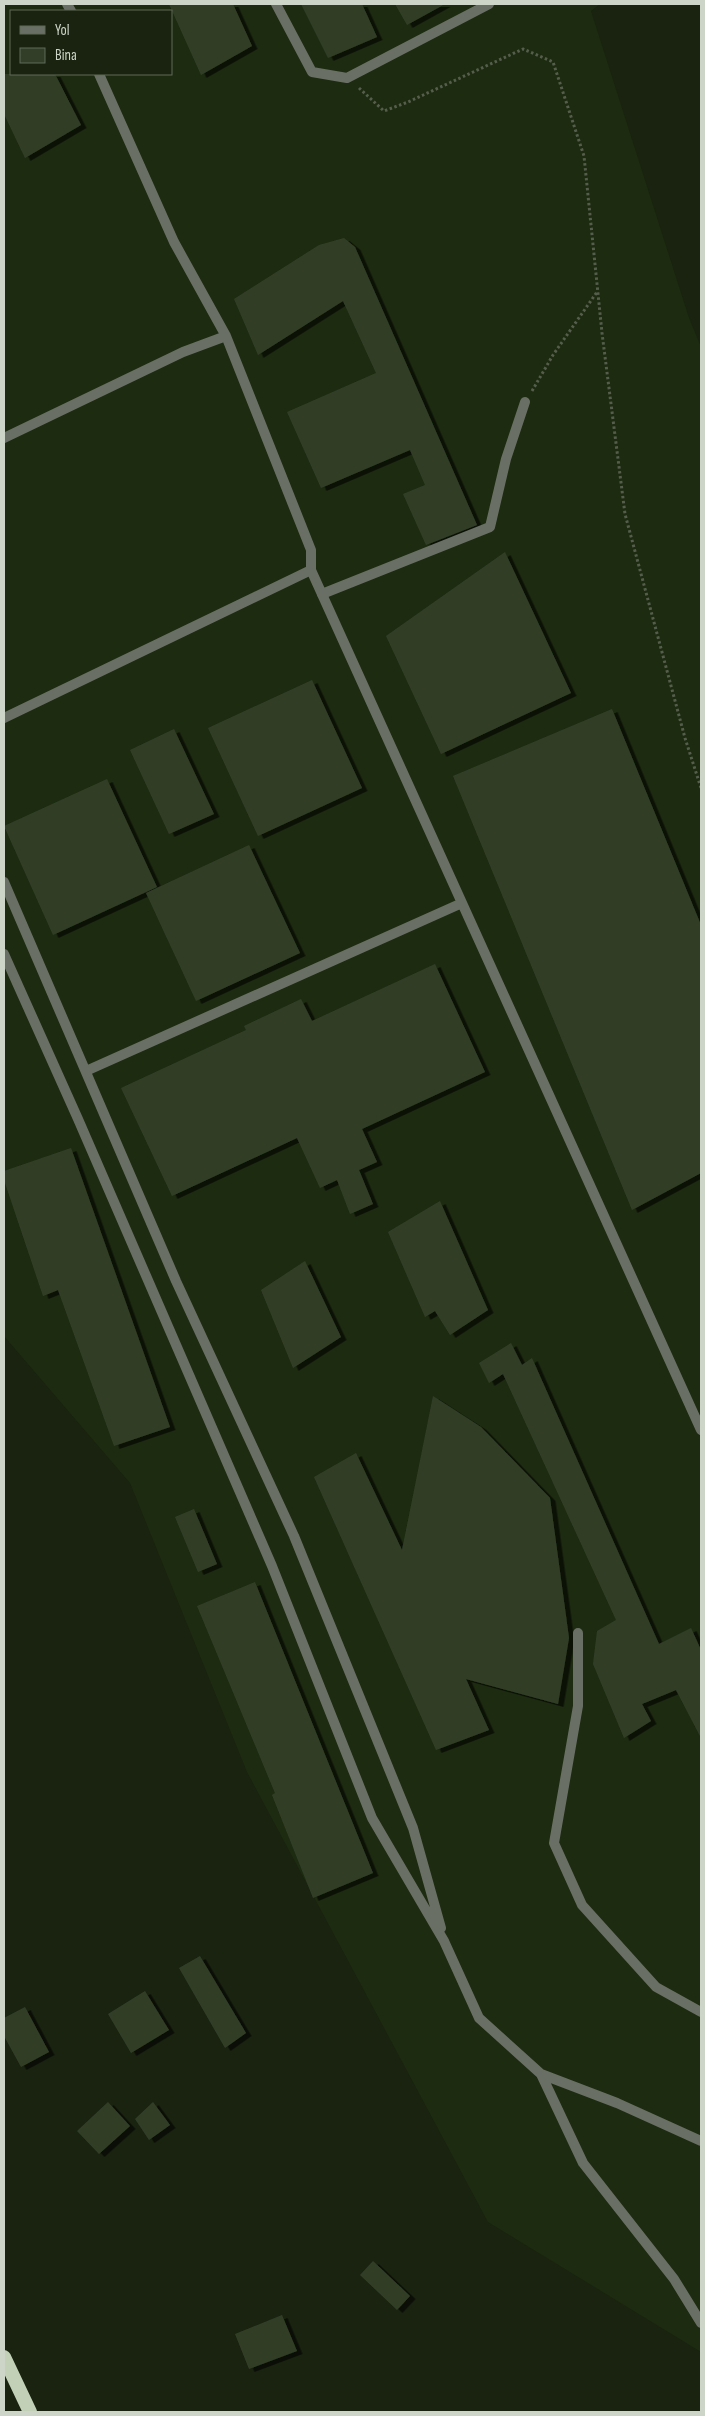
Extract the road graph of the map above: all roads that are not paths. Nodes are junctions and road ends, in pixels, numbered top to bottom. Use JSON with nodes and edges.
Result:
{"nodes":[{"id":1,"x":276,"y":4,"type":"edge"},
{"id":2,"x":489,"y":4,"type":"edge"},
{"id":3,"x":99,"y":75,"type":"edge"},
{"id":4,"x":226,"y":336,"type":"junction"},
{"id":5,"x":525,"y":402,"type":"road end"},
{"id":6,"x":4,"y":438,"type":"edge"},
{"id":7,"x":312,"y":570,"type":"junction"},
{"id":8,"x":322,"y":594,"type":"junction"},
{"id":9,"x":4,"y":718,"type":"edge"},
{"id":10,"x":4,"y":882,"type":"edge"},
{"id":11,"x":462,"y":904,"type":"junction"},
{"id":12,"x":4,"y":954,"type":"edge"},
{"id":13,"x":86,"y":1071,"type":"junction"},
{"id":14,"x":701,"y":1430,"type":"edge"},
{"id":15,"x":578,"y":1633,"type":"dead end"},
{"id":16,"x":444,"y":1941,"type":"junction"},
{"id":17,"x":701,"y":2012,"type":"edge"},
{"id":18,"x":541,"y":2074,"type":"junction"},
{"id":19,"x":701,"y":2141,"type":"edge"},
{"id":20,"x":701,"y":2323,"type":"edge"},
{"id":21,"x":4,"y":2357,"type":"edge"},
{"id":22,"x":30,"y":2412,"type":"edge"}],
"edges":[{"from":1,"to":2,"type":"street"},
{"from":3,"to":4,"type":"street"},
{"from":4,"to":6,"type":"street"},
{"from":4,"to":7,"type":"street"},
{"from":5,"to":8,"type":"street"},
{"from":7,"to":8,"type":"street"},
{"from":7,"to":9,"type":"street"},
{"from":8,"to":11,"type":"street"},
{"from":10,"to":13,"type":"street"},
{"from":11,"to":13,"type":"street"},
{"from":11,"to":14,"type":"street"},
{"from":12,"to":16,"type":"street"},
{"from":13,"to":16,"type":"street"},
{"from":15,"to":17,"type":"street"},
{"from":16,"to":18,"type":"street"},
{"from":18,"to":19,"type":"street"},
{"from":18,"to":20,"type":"street"},
{"from":21,"to":22,"type":"highway"}]}
